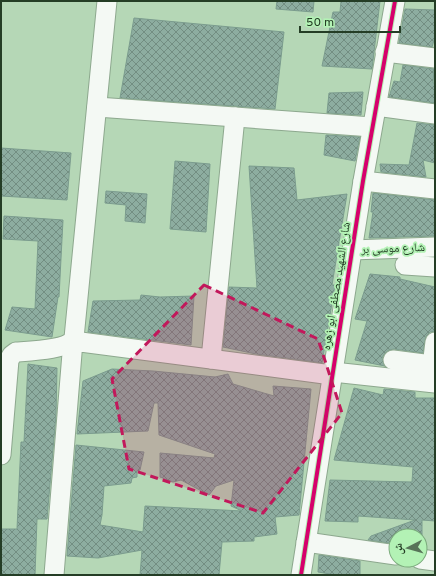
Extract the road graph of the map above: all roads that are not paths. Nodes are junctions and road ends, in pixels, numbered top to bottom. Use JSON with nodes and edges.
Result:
{"nodes":[{"id":1,"x":107,"y":1,"type":"edge"},
{"id":2,"x":395,"y":1,"type":"edge"},
{"id":3,"x":385,"y":52,"type":"junction"},
{"id":4,"x":435,"y":58,"type":"edge"},
{"id":5,"x":376,"y":106,"type":"junction"},
{"id":6,"x":97,"y":107,"type":"junction"},
{"id":7,"x":435,"y":114,"type":"edge"},
{"id":8,"x":235,"y":117,"type":"junction"},
{"id":9,"x":372,"y":127,"type":"junction"},
{"id":10,"x":363,"y":181,"type":"junction"},
{"id":11,"x":435,"y":189,"type":"edge"},
{"id":12,"x":435,"y":247,"type":"edge"},
{"id":13,"x":352,"y":250,"type":"junction"},
{"id":14,"x":405,"y":265,"type":"dead end"},
{"id":15,"x":435,"y":267,"type":"edge"},
{"id":16,"x":73,"y":341,"type":"junction"},
{"id":17,"x":435,"y":342,"type":"edge"},
{"id":18,"x":211,"y":359,"type":"junction"},
{"id":19,"x":393,"y":360,"type":"dead end"},
{"id":20,"x":333,"y":373,"type":"junction"},
{"id":21,"x":432,"y":377,"type":"edge"},
{"id":22,"x":1,"y":455,"type":"edge"},
{"id":23,"x":306,"y":542,"type":"junction"},
{"id":24,"x":388,"y":555,"type":"edge"},
{"id":25,"x":435,"y":569,"type":"edge"},
{"id":26,"x":54,"y":575,"type":"edge"},
{"id":27,"x":301,"y":575,"type":"edge"},
{"id":28,"x":431,"y":575,"type":"edge"}],
"edges":[{"from":1,"to":6,"type":"street"},
{"from":2,"to":3,"type":"street","name":"شارع الشهيد مصطفى ابو زهره"},
{"from":3,"to":4,"type":"street"},
{"from":3,"to":5,"type":"street","name":"شارع الشهيد مصطفى ابو زهره"},
{"from":5,"to":7,"type":"street"},
{"from":5,"to":9,"type":"street","name":"شارع الشهيد مصطفى ابو زهره"},
{"from":6,"to":8,"type":"street"},
{"from":6,"to":16,"type":"street"},
{"from":8,"to":9,"type":"street"},
{"from":8,"to":18,"type":"street"},
{"from":9,"to":10,"type":"street","name":"شارع الشهيد مصطفى ابو زهره"},
{"from":10,"to":11,"type":"street"},
{"from":10,"to":13,"type":"street","name":"شارع الشهيد مصطفى ابو زهره"},
{"from":12,"to":13,"type":"street","name":"شارع موسى بر"},
{"from":13,"to":20,"type":"street","name":"شارع الشهيد مصطفى ابو زهره"},
{"from":14,"to":15,"type":"street"},
{"from":16,"to":18,"type":"street"},
{"from":16,"to":22,"type":"street"},
{"from":16,"to":26,"type":"street"},
{"from":17,"to":21,"type":"street"},
{"from":18,"to":20,"type":"street"},
{"from":19,"to":21,"type":"street"},
{"from":20,"to":21,"type":"street"},
{"from":20,"to":23,"type":"street","name":"شارع الشهيد مصطفى ابو زهره"},
{"from":23,"to":24,"type":"street"},
{"from":23,"to":27,"type":"street","name":"شارع الشهيد مصطفى ابو زهره"},
{"from":25,"to":28,"type":"street"}]}
